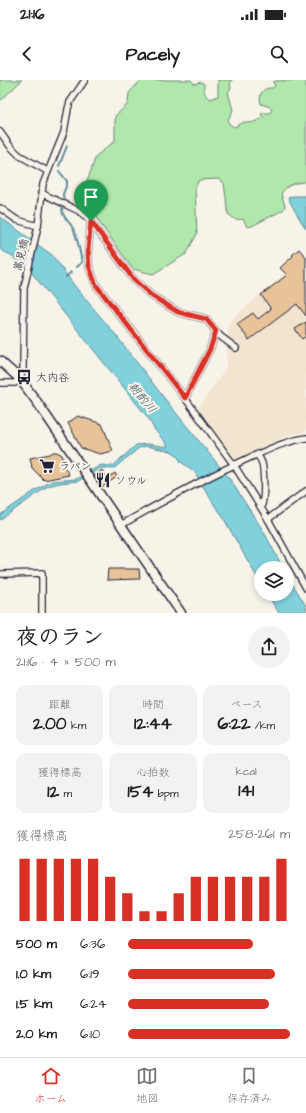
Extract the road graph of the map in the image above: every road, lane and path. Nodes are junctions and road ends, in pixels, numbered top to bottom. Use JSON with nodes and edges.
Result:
{"nodes":[{"id":1,"x":85,"y":80,"type":"edge"},
{"id":2,"x":0,"y":132,"type":"edge"},
{"id":3,"x":47,"y":171,"type":"junction"},
{"id":4,"x":41,"y":193,"type":"junction"},
{"id":5,"x":0,"y":208,"type":"edge"},
{"id":6,"x":91,"y":221,"type":"junction"},
{"id":7,"x":38,"y":226,"type":"junction"},
{"id":8,"x":216,"y":331,"type":"junction"},
{"id":9,"x":236,"y":348,"type":"dead end"},
{"id":10,"x":0,"y":361,"type":"edge"},
{"id":11,"x":20,"y":379,"type":"junction"},
{"id":12,"x":0,"y":383,"type":"edge"},
{"id":13,"x":185,"y":398,"type":"junction"},
{"id":14,"x":306,"y":438,"type":"edge"},
{"id":15,"x":258,"y":455,"type":"junction"},
{"id":16,"x":232,"y":466,"type":"junction"},
{"id":17,"x":306,"y":492,"type":"edge"},
{"id":18,"x":261,"y":507,"type":"junction"},
{"id":19,"x":268,"y":519,"type":"junction"},
{"id":20,"x":121,"y":525,"type":"junction"},
{"id":21,"x":0,"y":574,"type":"edge"},
{"id":22,"x":306,"y":588,"type":"edge"},
{"id":23,"x":42,"y":613,"type":"edge"},
{"id":24,"x":181,"y":613,"type":"edge"}],
"edges":[{"from":1,"to":3,"type":"street","name":"嵩見橋"},
{"from":2,"to":3,"type":"street"},
{"from":3,"to":4,"type":"street","name":"嵩見橋"},
{"from":4,"to":6,"type":"street"},
{"from":4,"to":7,"type":"street","name":"嵩見橋"},
{"from":5,"to":7,"type":"street"},
{"from":6,"to":8,"type":"street"},
{"from":6,"to":13,"type":"street"},
{"from":7,"to":11,"type":"street","name":"嵩見橋"},
{"from":8,"to":9,"type":"street"},
{"from":8,"to":13,"type":"street"},
{"from":10,"to":11,"type":"street"},
{"from":11,"to":12,"type":"street"},
{"from":11,"to":20,"type":"street"},
{"from":13,"to":16,"type":"street"},
{"from":14,"to":15,"type":"street"},
{"from":15,"to":16,"type":"street"},
{"from":15,"to":18,"type":"street"},
{"from":16,"to":18,"type":"street"},
{"from":16,"to":20,"type":"street"},
{"from":17,"to":19,"type":"street"},
{"from":18,"to":19,"type":"street"},
{"from":19,"to":22,"type":"street"},
{"from":20,"to":24,"type":"street"},
{"from":21,"to":23,"type":"street"}]}
